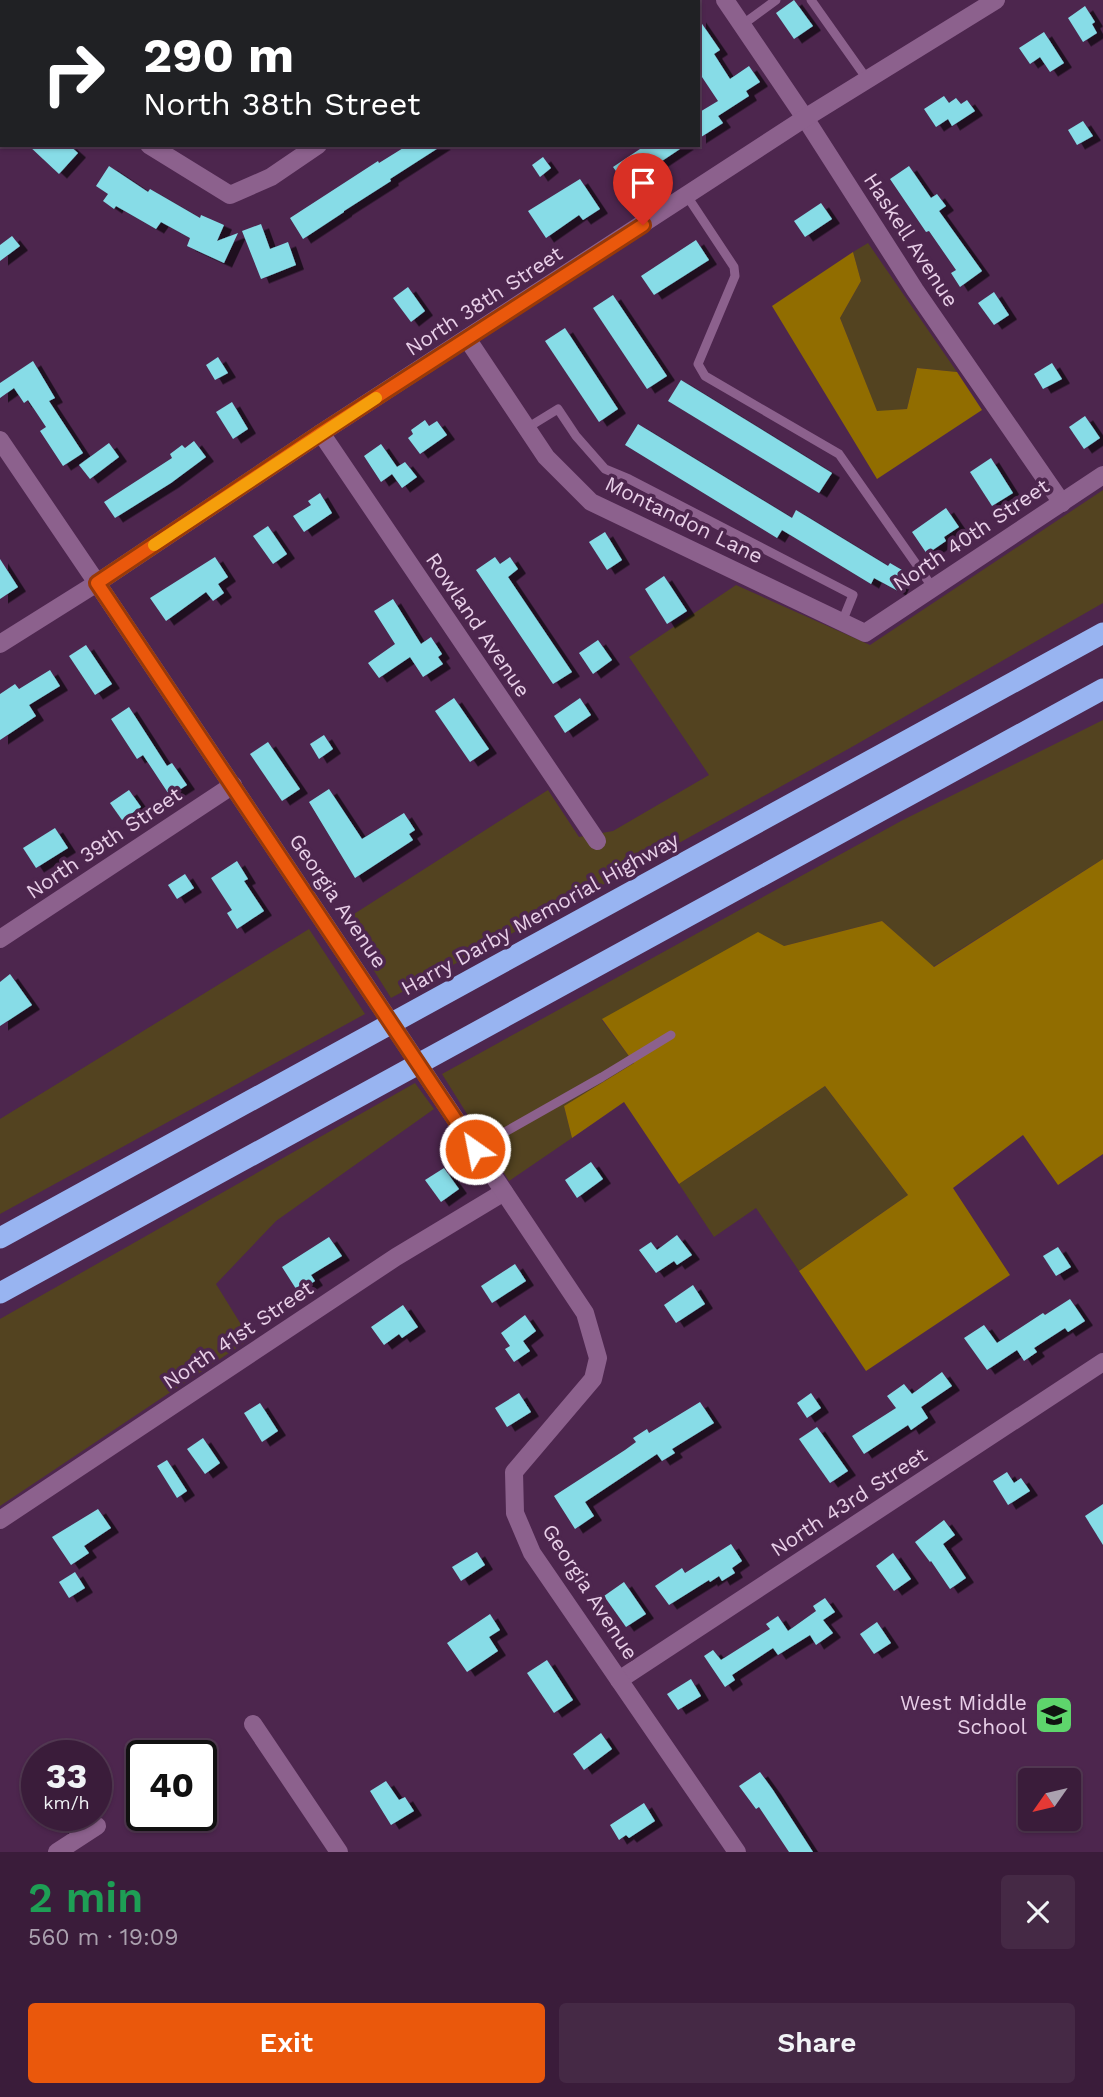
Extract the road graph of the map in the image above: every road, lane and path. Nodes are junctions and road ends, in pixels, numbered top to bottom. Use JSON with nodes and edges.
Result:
{"nodes":[{"id":1,"x":725,"y":0,"type":"edge"},
{"id":2,"x":776,"y":0,"type":"edge"},
{"id":3,"x":811,"y":0,"type":"edge"},
{"id":4,"x":996,"y":0,"type":"edge"},
{"id":5,"x":742,"y":26,"type":"junction"},
{"id":6,"x":867,"y":79,"type":"junction"},
{"id":7,"x":805,"y":118,"type":"junction"},
{"id":8,"x":152,"y":147,"type":"edge"},
{"id":9,"x":315,"y":147,"type":"edge"},
{"id":10,"x":687,"y":196,"type":"junction"},
{"id":11,"x":468,"y":340,"type":"junction"},
{"id":12,"x":527,"y":428,"type":"junction"},
{"id":13,"x":321,"y":433,"type":"junction"},
{"id":14,"x":0,"y":440,"type":"edge"},
{"id":15,"x":1103,"y":475,"type":"edge"},
{"id":16,"x":1062,"y":502,"type":"junction"},
{"id":17,"x":97,"y":583,"type":"junction"},
{"id":18,"x":933,"y":588,"type":"junction"},
{"id":19,"x":842,"y":622,"type":"junction"},
{"id":20,"x":865,"y":633,"type":"joint"},
{"id":21,"x":1103,"y":633,"type":"edge"},
{"id":22,"x":0,"y":644,"type":"edge"},
{"id":23,"x":1103,"y":689,"type":"edge"},
{"id":24,"x":1103,"y":695,"type":"edge"},
{"id":25,"x":1046,"y":720,"type":"junction"},
{"id":26,"x":233,"y":785,"type":"junction"},
{"id":27,"x":597,"y":841,"type":"dead end"},
{"id":28,"x":0,"y":939,"type":"edge"},
{"id":29,"x":671,"y":1035,"type":"dead end"},
{"id":30,"x":475,"y":1149,"type":"junction"},
{"id":31,"x":504,"y":1192,"type":"junction"},
{"id":32,"x":0,"y":1238,"type":"edge"},
{"id":33,"x":0,"y":1293,"type":"edge"},
{"id":34,"x":1103,"y":1362,"type":"edge"},
{"id":35,"x":0,"y":1520,"type":"edge"},
{"id":36,"x":619,"y":1679,"type":"junction"},
{"id":37,"x":253,"y":1724,"type":"dead end"},
{"id":38,"x":89,"y":1831,"type":"edge"},
{"id":39,"x":57,"y":1852,"type":"edge"},
{"id":40,"x":339,"y":1852,"type":"edge"},
{"id":41,"x":737,"y":1852,"type":"edge"}],
"edges":[{"from":1,"to":5,"type":"street","name":"Haskell Avenue"},
{"from":2,"to":5,"type":"lane"},
{"from":3,"to":6,"type":"lane"},
{"from":4,"to":6,"type":"street","name":"North 38th Street"},
{"from":5,"to":7,"type":"street","name":"Haskell Avenue"},
{"from":6,"to":7,"type":"street","name":"North 38th Street"},
{"from":7,"to":10,"type":"street","name":"North 38th Street"},
{"from":7,"to":16,"type":"street","name":"Haskell Avenue"},
{"from":8,"to":9,"type":"street"},
{"from":10,"to":11,"type":"street","name":"North 38th Street"},
{"from":10,"to":18,"type":"lane"},
{"from":11,"to":12,"type":"street","name":"Montandon Lane"},
{"from":11,"to":13,"type":"street","name":"North 38th Street"},
{"from":12,"to":19,"type":"street","name":"Montandon Lane"},
{"from":12,"to":19,"type":"lane"},
{"from":13,"to":17,"type":"street","name":"North 38th Street"},
{"from":13,"to":27,"type":"street","name":"Rowland Avenue"},
{"from":14,"to":17,"type":"street","name":"Georgia Avenue"},
{"from":15,"to":16,"type":"street","name":"North 40th Street"},
{"from":16,"to":18,"type":"street","name":"North 40th Street"},
{"from":17,"to":22,"type":"street","name":"North 38th Street"},
{"from":17,"to":26,"type":"street","name":"Georgia Avenue"},
{"from":18,"to":20,"type":"street","name":"North 40th Street"},
{"from":19,"to":20,"type":"street","name":"Montandon Lane"},
{"from":21,"to":32,"type":"highway","name":"Harry Darby Memorial Highway"},
{"from":23,"to":25,"type":"highway"},
{"from":24,"to":25,"type":"highway"},
{"from":25,"to":33,"type":"highway"},
{"from":26,"to":28,"type":"street","name":"North 39th Street"},
{"from":26,"to":30,"type":"street","name":"Georgia Avenue"},
{"from":29,"to":30,"type":"lane"},
{"from":30,"to":31,"type":"street","name":"Georgia Avenue"},
{"from":31,"to":35,"type":"street","name":"North 41st Street"},
{"from":31,"to":36,"type":"street","name":"Georgia Avenue"},
{"from":34,"to":36,"type":"street","name":"North 43rd Street"},
{"from":36,"to":41,"type":"street","name":"Georgia Avenue"},
{"from":37,"to":40,"type":"street"},
{"from":38,"to":39,"type":"street"}]}
